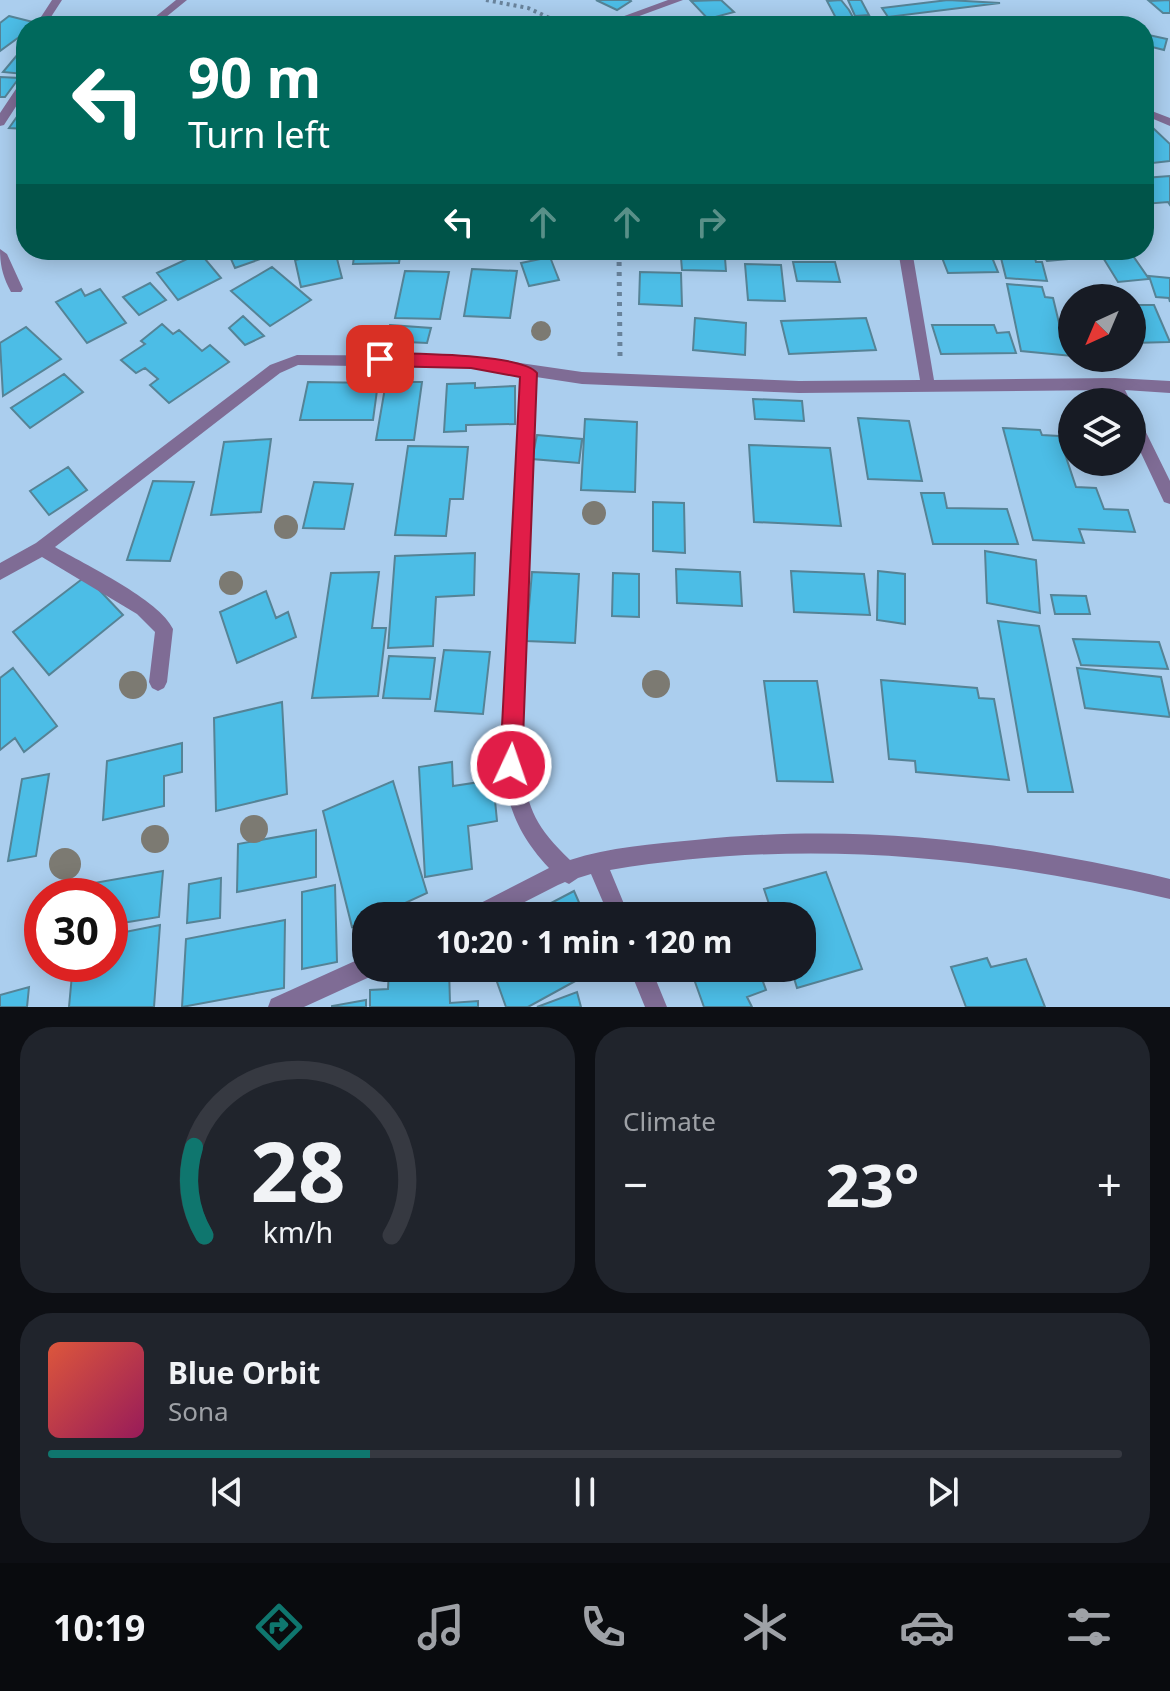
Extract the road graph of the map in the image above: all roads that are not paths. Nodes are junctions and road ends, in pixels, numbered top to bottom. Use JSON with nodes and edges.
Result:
{"nodes":[{"id":1,"x":57,"y":0,"type":"edge"},
{"id":2,"x":182,"y":0,"type":"edge"},
{"id":3,"x":678,"y":0,"type":"edge"},
{"id":4,"x":45,"y":16,"type":"edge"},
{"id":5,"x":162,"y":16,"type":"edge"},
{"id":6,"x":631,"y":16,"type":"edge"},
{"id":7,"x":16,"y":97,"type":"edge"},
{"id":8,"x":0,"y":122,"type":"edge"},
{"id":9,"x":0,"y":254,"type":"edge"},
{"id":10,"x":907,"y":260,"type":"edge"},
{"id":11,"x":16,"y":289,"type":"dead end"},
{"id":12,"x":529,"y":373,"type":"junction"},
{"id":13,"x":1115,"y":384,"type":"junction"},
{"id":14,"x":928,"y":385,"type":"junction"},
{"id":15,"x":1170,"y":387,"type":"edge"},
{"id":16,"x":1117,"y":388,"type":"edge"},
{"id":17,"x":1146,"y":447,"type":"edge"},
{"id":18,"x":1170,"y":497,"type":"edge"},
{"id":19,"x":42,"y":548,"type":"junction"},
{"id":20,"x":0,"y":572,"type":"edge"},
{"id":21,"x":158,"y":682,"type":"dead end"},
{"id":22,"x":596,"y":862,"type":"junction"},
{"id":23,"x":569,"y":874,"type":"junction"},
{"id":24,"x":1170,"y":889,"type":"edge"},
{"id":25,"x":503,"y":902,"type":"edge"},
{"id":26,"x":613,"y":902,"type":"edge"},
{"id":27,"x":352,"y":973,"type":"edge"},
{"id":28,"x":646,"y":982,"type":"edge"},
{"id":29,"x":279,"y":1007,"type":"edge"},
{"id":30,"x":656,"y":1007,"type":"edge"}],
"edges":[{"from":1,"to":4,"type":"street"},
{"from":2,"to":5,"type":"street"},
{"from":3,"to":6,"type":"street"},
{"from":7,"to":8,"type":"street"},
{"from":9,"to":11,"type":"street"},
{"from":10,"to":14,"type":"street"},
{"from":12,"to":14,"type":"street"},
{"from":12,"to":19,"type":"street"},
{"from":12,"to":23,"type":"street"},
{"from":13,"to":14,"type":"street"},
{"from":13,"to":15,"type":"street"},
{"from":13,"to":16,"type":"street"},
{"from":17,"to":18,"type":"street"},
{"from":19,"to":20,"type":"street"},
{"from":19,"to":21,"type":"street"},
{"from":22,"to":23,"type":"street"},
{"from":22,"to":24,"type":"street"},
{"from":22,"to":26,"type":"street"},
{"from":23,"to":25,"type":"street"},
{"from":27,"to":29,"type":"street"},
{"from":28,"to":30,"type":"street"}]}
